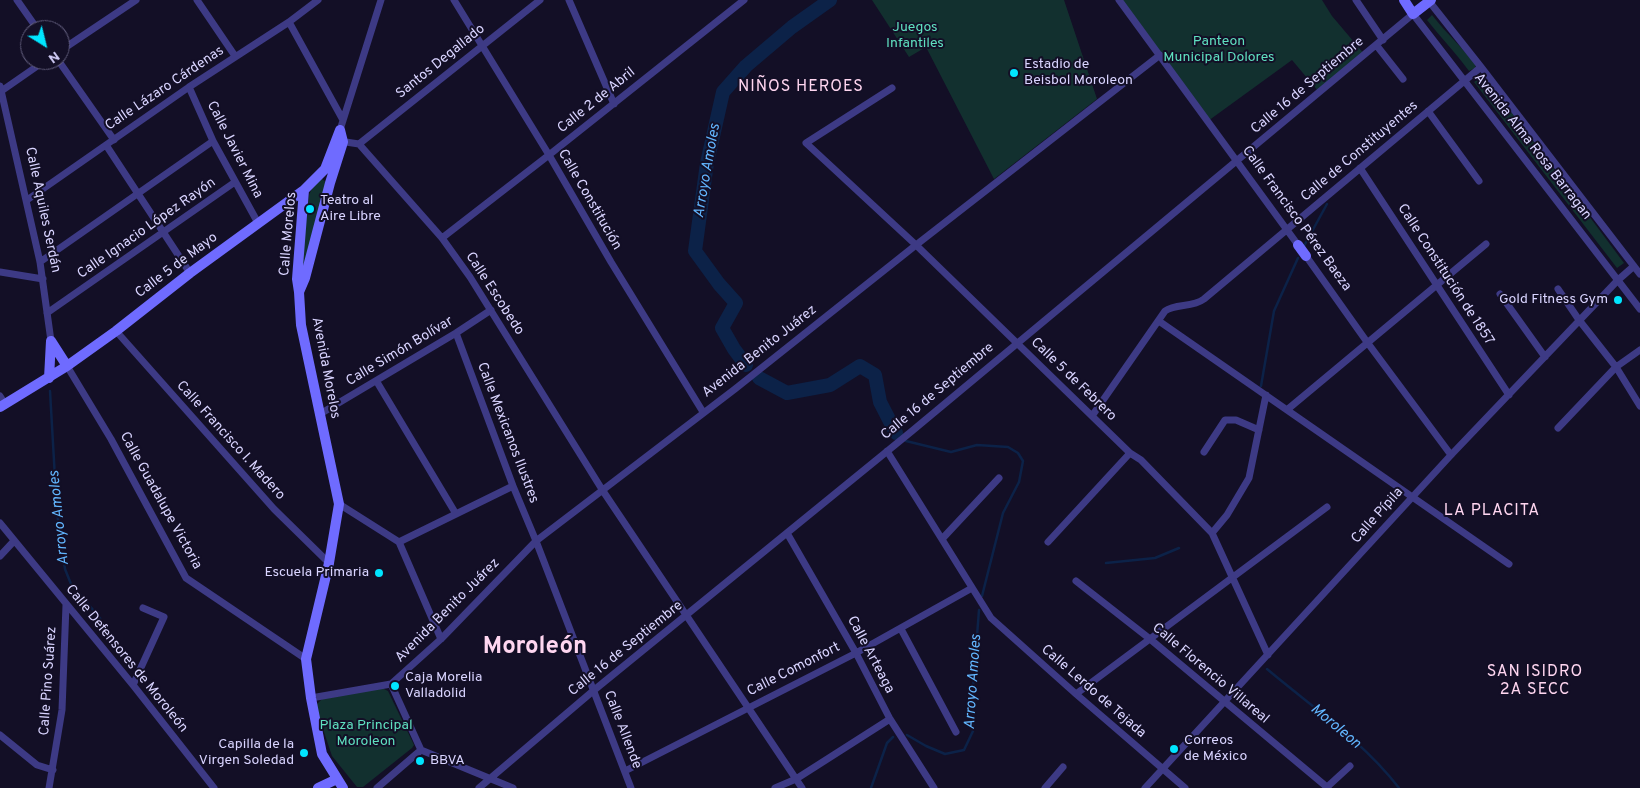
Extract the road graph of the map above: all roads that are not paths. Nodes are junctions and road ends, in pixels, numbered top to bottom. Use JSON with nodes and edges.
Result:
{"nodes":[{"id":1,"x":17,"y":0,"type":"edge"},
{"id":2,"x":136,"y":0,"type":"edge"},
{"id":3,"x":196,"y":0,"type":"edge"},
{"id":4,"x":318,"y":0,"type":"edge"},
{"id":5,"x":381,"y":0,"type":"edge"},
{"id":6,"x":454,"y":0,"type":"edge"},
{"id":7,"x":540,"y":0,"type":"edge"},
{"id":8,"x":569,"y":0,"type":"edge"},
{"id":9,"x":744,"y":0,"type":"edge"},
{"id":10,"x":1118,"y":0,"type":"edge"},
{"id":11,"x":1356,"y":0,"type":"edge"},
{"id":12,"x":1404,"y":0,"type":"edge"},
{"id":13,"x":1432,"y":1,"type":"edge"},
{"id":14,"x":1413,"y":14,"type":"junction"},
{"id":15,"x":31,"y":20,"type":"edge"},
{"id":16,"x":289,"y":22,"type":"junction"},
{"id":17,"x":1383,"y":40,"type":"junction"},
{"id":18,"x":70,"y":44,"type":"edge"},
{"id":19,"x":482,"y":46,"type":"junction"},
{"id":20,"x":1376,"y":46,"type":"junction"},
{"id":21,"x":235,"y":56,"type":"junction"},
{"id":22,"x":1160,"y":56,"type":"junction"},
{"id":23,"x":1481,"y":67,"type":"junction"},
{"id":24,"x":31,"y":70,"type":"edge"},
{"id":25,"x":65,"y":70,"type":"edge"},
{"id":26,"x":1403,"y":79,"type":"dead end"},
{"id":27,"x":1464,"y":81,"type":"junction"},
{"id":28,"x":189,"y":87,"type":"junction"},
{"id":29,"x":892,"y":88,"type":"dead end"},
{"id":30,"x":0,"y":90,"type":"edge"},
{"id":31,"x":614,"y":104,"type":"junction"},
{"id":32,"x":1428,"y":111,"type":"junction"},
{"id":33,"x":342,"y":125,"type":"junction"},
{"id":34,"x":114,"y":140,"type":"junction"},
{"id":35,"x":213,"y":140,"type":"junction"},
{"id":36,"x":339,"y":141,"type":"junction"},
{"id":37,"x":359,"y":144,"type":"junction"},
{"id":38,"x":106,"y":145,"type":"junction"},
{"id":39,"x":550,"y":155,"type":"junction"},
{"id":40,"x":1238,"y":161,"type":"junction"},
{"id":41,"x":1360,"y":168,"type":"junction"},
{"id":42,"x":316,"y":180,"type":"junction"},
{"id":43,"x":1479,"y":181,"type":"dead end"},
{"id":44,"x":235,"y":182,"type":"junction"},
{"id":45,"x":330,"y":183,"type":"junction"},
{"id":46,"x":304,"y":190,"type":"junction"},
{"id":47,"x":139,"y":193,"type":"junction"},
{"id":48,"x":27,"y":200,"type":"junction"},
{"id":49,"x":258,"y":223,"type":"junction"},
{"id":50,"x":1287,"y":229,"type":"junction"},
{"id":51,"x":165,"y":232,"type":"junction"},
{"id":52,"x":442,"y":238,"type":"junction"},
{"id":53,"x":1486,"y":244,"type":"dead end"},
{"id":54,"x":916,"y":245,"type":"junction"},
{"id":55,"x":1298,"y":245,"type":"joint"},
{"id":56,"x":1306,"y":256,"type":"joint"},
{"id":57,"x":40,"y":262,"type":"junction"},
{"id":58,"x":1634,"y":266,"type":"junction"},
{"id":59,"x":0,"y":272,"type":"edge"},
{"id":60,"x":190,"y":273,"type":"junction"},
{"id":61,"x":1640,"y":274,"type":"edge"},
{"id":62,"x":43,"y":279,"type":"junction"},
{"id":63,"x":1618,"y":280,"type":"junction"},
{"id":64,"x":1436,"y":284,"type":"junction"},
{"id":65,"x":1558,"y":289,"type":"dead end"},
{"id":66,"x":299,"y":292,"type":"junction"},
{"id":67,"x":1500,"y":294,"type":"dead end"},
{"id":68,"x":491,"y":310,"type":"junction"},
{"id":69,"x":1640,"y":310,"type":"edge"},
{"id":70,"x":47,"y":313,"type":"junction"},
{"id":71,"x":1580,"y":320,"type":"junction"},
{"id":72,"x":1158,"y":321,"type":"junction"},
{"id":73,"x":116,"y":331,"type":"junction"},
{"id":74,"x":456,"y":333,"type":"junction"},
{"id":75,"x":51,"y":341,"type":"junction"},
{"id":76,"x":1368,"y":342,"type":"junction"},
{"id":77,"x":1016,"y":343,"type":"junction"},
{"id":78,"x":1640,"y":350,"type":"edge"},
{"id":79,"x":1545,"y":358,"type":"junction"},
{"id":80,"x":67,"y":366,"type":"junction"},
{"id":81,"x":1616,"y":367,"type":"junction"},
{"id":82,"x":50,"y":378,"type":"junction"},
{"id":83,"x":377,"y":382,"type":"junction"},
{"id":84,"x":1266,"y":395,"type":"junction"},
{"id":85,"x":1509,"y":395,"type":"junction"},
{"id":86,"x":2,"y":402,"type":"edge"},
{"id":87,"x":1640,"y":406,"type":"edge"},
{"id":88,"x":1288,"y":410,"type":"junction"},
{"id":89,"x":703,"y":412,"type":"junction"},
{"id":90,"x":320,"y":414,"type":"junction"},
{"id":91,"x":1092,"y":416,"type":"junction"},
{"id":92,"x":1558,"y":428,"type":"dead end"},
{"id":93,"x":1259,"y":430,"type":"junction"},
{"id":94,"x":887,"y":451,"type":"junction"},
{"id":95,"x":1130,"y":452,"type":"junction"},
{"id":96,"x":1204,"y":452,"type":"dead end"},
{"id":97,"x":1451,"y":454,"type":"junction"},
{"id":98,"x":999,"y":478,"type":"dead end"},
{"id":99,"x":513,"y":486,"type":"junction"},
{"id":100,"x":603,"y":491,"type":"junction"},
{"id":101,"x":1412,"y":497,"type":"junction"},
{"id":102,"x":339,"y":504,"type":"junction"},
{"id":103,"x":1327,"y":507,"type":"dead end"},
{"id":104,"x":456,"y":514,"type":"junction"},
{"id":105,"x":0,"y":523,"type":"edge"},
{"id":106,"x":787,"y":533,"type":"junction"},
{"id":107,"x":1212,"y":533,"type":"junction"},
{"id":108,"x":942,"y":539,"type":"junction"},
{"id":109,"x":14,"y":541,"type":"junction"},
{"id":110,"x":536,"y":541,"type":"junction"},
{"id":111,"x":399,"y":542,"type":"junction"},
{"id":112,"x":1048,"y":542,"type":"dead end"},
{"id":113,"x":0,"y":556,"type":"edge"},
{"id":114,"x":329,"y":563,"type":"junction"},
{"id":115,"x":1509,"y":564,"type":"dead end"},
{"id":116,"x":1233,"y":577,"type":"junction"},
{"id":117,"x":1076,"y":581,"type":"dead end"},
{"id":118,"x":972,"y":588,"type":"junction"},
{"id":119,"x":66,"y":606,"type":"junction"},
{"id":120,"x":143,"y":608,"type":"dead end"},
{"id":121,"x":687,"y":615,"type":"junction"},
{"id":122,"x":900,"y":629,"type":"junction"},
{"id":123,"x":441,"y":639,"type":"junction"},
{"id":124,"x":1150,"y":639,"type":"junction"},
{"id":125,"x":856,"y":653,"type":"junction"},
{"id":126,"x":1268,"y":655,"type":"junction"},
{"id":127,"x":306,"y":658,"type":"junction"},
{"id":128,"x":391,"y":684,"type":"junction"},
{"id":129,"x":133,"y":685,"type":"junction"},
{"id":130,"x":593,"y":690,"type":"junction"},
{"id":131,"x":1076,"y":694,"type":"junction"},
{"id":132,"x":311,"y":698,"type":"junction"},
{"id":133,"x":1224,"y":701,"type":"junction"},
{"id":134,"x":749,"y":707,"type":"junction"},
{"id":135,"x":890,"y":719,"type":"junction"},
{"id":136,"x":956,"y":732,"type":"dead end"},
{"id":137,"x":0,"y":735,"type":"edge"},
{"id":138,"x":421,"y":750,"type":"junction"},
{"id":139,"x":1350,"y":766,"type":"dead end"},
{"id":140,"x":1063,"y":767,"type":"dead end"},
{"id":141,"x":1162,"y":769,"type":"junction"},
{"id":142,"x":53,"y":770,"type":"junction"},
{"id":143,"x":624,"y":771,"type":"junction"},
{"id":144,"x":337,"y":778,"type":"junction"},
{"id":145,"x":491,"y":778,"type":"junction"},
{"id":146,"x":796,"y":779,"type":"junction"},
{"id":147,"x":49,"y":788,"type":"edge"},
{"id":148,"x":214,"y":788,"type":"edge"},
{"id":149,"x":318,"y":788,"type":"edge"},
{"id":150,"x":343,"y":788,"type":"edge"},
{"id":151,"x":377,"y":788,"type":"edge"},
{"id":152,"x":479,"y":788,"type":"edge"},
{"id":153,"x":513,"y":788,"type":"edge"},
{"id":154,"x":631,"y":788,"type":"edge"},
{"id":155,"x":775,"y":788,"type":"edge"},
{"id":156,"x":802,"y":788,"type":"edge"},
{"id":157,"x":934,"y":788,"type":"edge"},
{"id":158,"x":1045,"y":788,"type":"edge"},
{"id":159,"x":1145,"y":788,"type":"edge"},
{"id":160,"x":1185,"y":788,"type":"edge"},
{"id":161,"x":1327,"y":788,"type":"edge"}],
"edges":[{"from":1,"to":15,"type":"street"},
{"from":2,"to":18,"type":"street"},
{"from":3,"to":21,"type":"street"},
{"from":4,"to":16,"type":"street","name":"Calle Lázaro Cárdenas"},
{"from":5,"to":33,"type":"street"},
{"from":6,"to":19,"type":"street","name":"Calle Constitución"},
{"from":7,"to":19,"type":"street","name":"Santos Degallado"},
{"from":8,"to":31,"type":"street"},
{"from":9,"to":31,"type":"street","name":"Calle 2 de Abril"},
{"from":10,"to":22,"type":"street","name":"Calle Francisco Pérez Baeza"},
{"from":11,"to":17,"type":"street"},
{"from":12,"to":14,"type":"street","name":"Avenida Alma Rosa Barragan"},
{"from":13,"to":14,"type":"street"},
{"from":13,"to":23,"type":"street","name":"Avenida Alma Rosa Barragan"},
{"from":14,"to":17,"type":"street","name":"Calle 16 de Septiembre"},
{"from":14,"to":27,"type":"street","name":"Avenida Alma Rosa Barragan"},
{"from":16,"to":21,"type":"street","name":"Calle Lázaro Cárdenas"},
{"from":16,"to":33,"type":"street"},
{"from":17,"to":20,"type":"street","name":"Calle 16 de Septiembre"},
{"from":19,"to":37,"type":"street","name":"Santos Degallado"},
{"from":19,"to":39,"type":"street","name":"Calle Constitución"},
{"from":20,"to":26,"type":"street"},
{"from":20,"to":40,"type":"street","name":"Calle 16 de Septiembre"},
{"from":21,"to":28,"type":"street","name":"Calle Lázaro Cárdenas"},
{"from":22,"to":40,"type":"street","name":"Calle Francisco Pérez Baeza"},
{"from":22,"to":54,"type":"street","name":"Avenida Benito Juárez"},
{"from":23,"to":27,"type":"street","name":"Calle de Constituyentes"},
{"from":23,"to":58,"type":"street","name":"Avenida Alma Rosa Barragan"},
{"from":24,"to":30,"type":"street"},
{"from":25,"to":34,"type":"street"},
{"from":27,"to":32,"type":"street","name":"Calle de Constituyentes"},
{"from":27,"to":63,"type":"street","name":"Avenida Alma Rosa Barragan"},
{"from":28,"to":34,"type":"street","name":"Calle Lázaro Cárdenas"},
{"from":28,"to":35,"type":"street","name":"Calle Javier Mina"},
{"from":29,"to":54,"type":"street","name":"Calle 5 de Febrero"},
{"from":30,"to":48,"type":"street","name":"Calle Aquiles Serdán"},
{"from":31,"to":39,"type":"street","name":"Calle 2 de Abril"},
{"from":32,"to":41,"type":"street","name":"Calle de Constituyentes"},
{"from":32,"to":43,"type":"street"},
{"from":33,"to":36,"type":"street","name":"Calle Morelos"},
{"from":34,"to":38,"type":"street","name":"Calle Lázaro Cárdenas"},
{"from":35,"to":44,"type":"street","name":"Calle Javier Mina"},
{"from":35,"to":47,"type":"street"},
{"from":36,"to":37,"type":"street"},
{"from":36,"to":42,"type":"street","name":"Calle Morelos"},
{"from":36,"to":45,"type":"street","name":"Avenida Morelos"},
{"from":37,"to":52,"type":"street","name":"Calle Escobedo"},
{"from":38,"to":47,"type":"street"},
{"from":38,"to":48,"type":"street","name":"Calle Lázaro Cárdenas"},
{"from":39,"to":52,"type":"street","name":"Calle 2 de Abril"},
{"from":39,"to":89,"type":"street","name":"Calle Constitución"},
{"from":40,"to":50,"type":"street","name":"Calle Francisco Pérez Baeza"},
{"from":40,"to":77,"type":"street","name":"Calle 16 de Septiembre"},
{"from":41,"to":50,"type":"street","name":"Calle de Constituyentes"},
{"from":41,"to":64,"type":"street","name":"Calle Constitución de 1857"},
{"from":42,"to":45,"type":"street"},
{"from":42,"to":46,"type":"street","name":"Calle Morelos"},
{"from":44,"to":49,"type":"street","name":"Calle Javier Mina"},
{"from":44,"to":51,"type":"street","name":"Calle Ignacio López Rayón"},
{"from":45,"to":66,"type":"street","name":"Avenida Morelos"},
{"from":46,"to":49,"type":"street","name":"Calle 5 de Mayo"},
{"from":46,"to":66,"type":"street","name":"Calle Morelos"},
{"from":47,"to":51,"type":"street"},
{"from":47,"to":57,"type":"street"},
{"from":48,"to":57,"type":"street","name":"Calle Aquiles Serdán"},
{"from":49,"to":60,"type":"street","name":"Calle 5 de Mayo"},
{"from":50,"to":55,"type":"street","name":"Calle Francisco Pérez Baeza"},
{"from":50,"to":72,"type":"street","name":"Calle de Constituyentes"},
{"from":51,"to":60,"type":"street"},
{"from":51,"to":70,"type":"street","name":"Calle Ignacio López Rayón"},
{"from":52,"to":68,"type":"street","name":"Calle Escobedo"},
{"from":53,"to":64,"type":"street"},
{"from":54,"to":77,"type":"street","name":"Calle 5 de Febrero"},
{"from":54,"to":89,"type":"street","name":"Avenida Benito Juárez"},
{"from":55,"to":56,"type":"street","name":"Calle Francisco Pérez Baeza"},
{"from":56,"to":76,"type":"street","name":"Calle Francisco Pérez Baeza"},
{"from":57,"to":62,"type":"street","name":"Calle Aquiles Serdán"},
{"from":58,"to":61,"type":"street","name":"Avenida Alma Rosa Barragan"},
{"from":58,"to":63,"type":"street","name":"Calle Pípila"},
{"from":59,"to":62,"type":"street"},
{"from":60,"to":73,"type":"street","name":"Calle 5 de Mayo"},
{"from":62,"to":70,"type":"street","name":"Calle Aquiles Serdán"},
{"from":63,"to":69,"type":"street","name":"Avenida Alma Rosa Barragan"},
{"from":63,"to":71,"type":"street","name":"Calle Pípila"},
{"from":64,"to":76,"type":"street"},
{"from":64,"to":85,"type":"street","name":"Calle Constitución de 1857"},
{"from":65,"to":71,"type":"street"},
{"from":66,"to":90,"type":"street","name":"Avenida Morelos"},
{"from":67,"to":79,"type":"street"},
{"from":68,"to":74,"type":"street","name":"Calle Simón Bolívar"},
{"from":68,"to":100,"type":"street","name":"Calle Escobedo"},
{"from":70,"to":75,"type":"street","name":"Calle Aquiles Serdán"},
{"from":71,"to":79,"type":"street","name":"Calle Pípila"},
{"from":71,"to":81,"type":"street"},
{"from":72,"to":84,"type":"street"},
{"from":72,"to":91,"type":"street","name":"Calle de Constituyentes"},
{"from":73,"to":80,"type":"street","name":"Calle 5 de Mayo"},
{"from":73,"to":114,"type":"street","name":"Calle Francisco I. Madero"},
{"from":74,"to":83,"type":"street","name":"Calle Simón Bolívar"},
{"from":74,"to":99,"type":"street","name":"Calle Mexicanos Ilustres"},
{"from":75,"to":80,"type":"street","name":"Calle Aquiles Serdán"},
{"from":75,"to":82,"type":"street","name":"Calle Aquiles Serdán"},
{"from":76,"to":88,"type":"street"},
{"from":76,"to":97,"type":"street","name":"Calle Francisco Pérez Baeza"},
{"from":77,"to":91,"type":"street","name":"Calle 5 de Febrero"},
{"from":77,"to":94,"type":"street","name":"Calle 16 de Septiembre"},
{"from":78,"to":81,"type":"street"},
{"from":79,"to":85,"type":"street","name":"Calle Pípila"},
{"from":80,"to":82,"type":"street","name":"Calle 5 de Mayo"},
{"from":80,"to":127,"type":"street","name":"Calle Guadalupe Victoria"},
{"from":81,"to":87,"type":"street"},
{"from":81,"to":92,"type":"street"},
{"from":82,"to":86,"type":"street","name":"Calle 5 de Mayo"},
{"from":83,"to":90,"type":"street","name":"Calle Simón Bolívar"},
{"from":83,"to":104,"type":"street"},
{"from":84,"to":88,"type":"street"},
{"from":84,"to":93,"type":"street"},
{"from":85,"to":97,"type":"street","name":"Calle Pípila"},
{"from":88,"to":101,"type":"street"},
{"from":89,"to":100,"type":"street","name":"Avenida Benito Juárez"},
{"from":90,"to":102,"type":"street","name":"Avenida Morelos"},
{"from":91,"to":95,"type":"street","name":"Calle 5 de Febrero"},
{"from":93,"to":96,"type":"street"},
{"from":93,"to":107,"type":"street"},
{"from":94,"to":106,"type":"street","name":"Calle 16 de Septiembre"},
{"from":94,"to":108,"type":"street"},
{"from":95,"to":107,"type":"street","name":"Calle 5 de Febrero"},
{"from":95,"to":112,"type":"street"},
{"from":97,"to":101,"type":"street","name":"Calle Pípila"},
{"from":98,"to":108,"type":"street"},
{"from":99,"to":104,"type":"street"},
{"from":99,"to":110,"type":"street","name":"Calle Mexicanos Ilustres"},
{"from":100,"to":110,"type":"street","name":"Avenida Benito Juárez"},
{"from":100,"to":121,"type":"street","name":"Calle Escobedo"},
{"from":101,"to":115,"type":"street"},
{"from":101,"to":126,"type":"street","name":"Calle Pípila"},
{"from":102,"to":111,"type":"street"},
{"from":102,"to":114,"type":"street","name":"Avenida Morelos"},
{"from":103,"to":116,"type":"street"},
{"from":104,"to":111,"type":"street"},
{"from":105,"to":109,"type":"street","name":"Calle Defensores de Moroleón"},
{"from":106,"to":121,"type":"street","name":"Calle 16 de Septiembre"},
{"from":106,"to":125,"type":"street","name":"Calle Arteaga"},
{"from":107,"to":116,"type":"street","name":"Calle 5 de Febrero"},
{"from":108,"to":118,"type":"street"},
{"from":109,"to":113,"type":"street"},
{"from":109,"to":119,"type":"street","name":"Calle Defensores de Moroleón"},
{"from":110,"to":123,"type":"street","name":"Avenida Benito Juárez"},
{"from":110,"to":130,"type":"street","name":"Calle Allende"},
{"from":111,"to":123,"type":"street"},
{"from":114,"to":127,"type":"street","name":"Avenida Morelos"},
{"from":116,"to":124,"type":"street"},
{"from":116,"to":126,"type":"street","name":"Calle 5 de Febrero"},
{"from":117,"to":124,"type":"street","name":"Calle Florencio Villareal"},
{"from":118,"to":122,"type":"street","name":"Calle Comonfort"},
{"from":118,"to":131,"type":"street","name":"Calle Lerdo de Tejada"},
{"from":119,"to":129,"type":"street","name":"Calle Defensores de Moroleón"},
{"from":119,"to":142,"type":"street","name":"Calle Pino Suárez"},
{"from":120,"to":129,"type":"street"},
{"from":121,"to":130,"type":"street","name":"Calle 16 de Septiembre"},
{"from":121,"to":134,"type":"street","name":"Calle Escobedo"},
{"from":122,"to":125,"type":"street","name":"Calle Comonfort"},
{"from":122,"to":136,"type":"street"},
{"from":123,"to":128,"type":"street","name":"Avenida Benito Juárez"},
{"from":124,"to":131,"type":"street"},
{"from":124,"to":133,"type":"street","name":"Calle Florencio Villareal"},
{"from":125,"to":134,"type":"street","name":"Calle Comonfort"},
{"from":125,"to":135,"type":"street","name":"Calle Arteaga"},
{"from":126,"to":133,"type":"street","name":"Calle Pípila"},
{"from":127,"to":132,"type":"street"},
{"from":128,"to":132,"type":"street"},
{"from":128,"to":138,"type":"street"},
{"from":129,"to":148,"type":"street","name":"Calle Defensores de Moroleón"},
{"from":130,"to":143,"type":"street","name":"Calle Allende"},
{"from":130,"to":145,"type":"street","name":"Calle 16 de Septiembre"},
{"from":131,"to":141,"type":"street","name":"Calle Lerdo de Tejada"},
{"from":132,"to":144,"type":"street"},
{"from":133,"to":141,"type":"street","name":"Calle Pípila"},
{"from":133,"to":161,"type":"street","name":"Calle Florencio Villareal"},
{"from":134,"to":143,"type":"street","name":"Calle Comonfort"},
{"from":134,"to":146,"type":"street","name":"Calle Escobedo"},
{"from":135,"to":146,"type":"street"},
{"from":135,"to":157,"type":"street","name":"Calle Arteaga"},
{"from":137,"to":142,"type":"street"},
{"from":138,"to":145,"type":"street"},
{"from":138,"to":151,"type":"street"},
{"from":139,"to":161,"type":"street"},
{"from":140,"to":158,"type":"street"},
{"from":141,"to":159,"type":"street","name":"Calle Pípila"},
{"from":141,"to":160,"type":"street","name":"Calle Lerdo de Tejada"},
{"from":142,"to":147,"type":"street","name":"Calle Pino Suárez"},
{"from":143,"to":154,"type":"street","name":"Calle Allende"},
{"from":144,"to":149,"type":"street"},
{"from":144,"to":150,"type":"street"},
{"from":145,"to":152,"type":"street","name":"Calle 16 de Septiembre"},
{"from":145,"to":153,"type":"street"},
{"from":146,"to":155,"type":"street"},
{"from":146,"to":156,"type":"street","name":"Calle Escobedo"}]}
